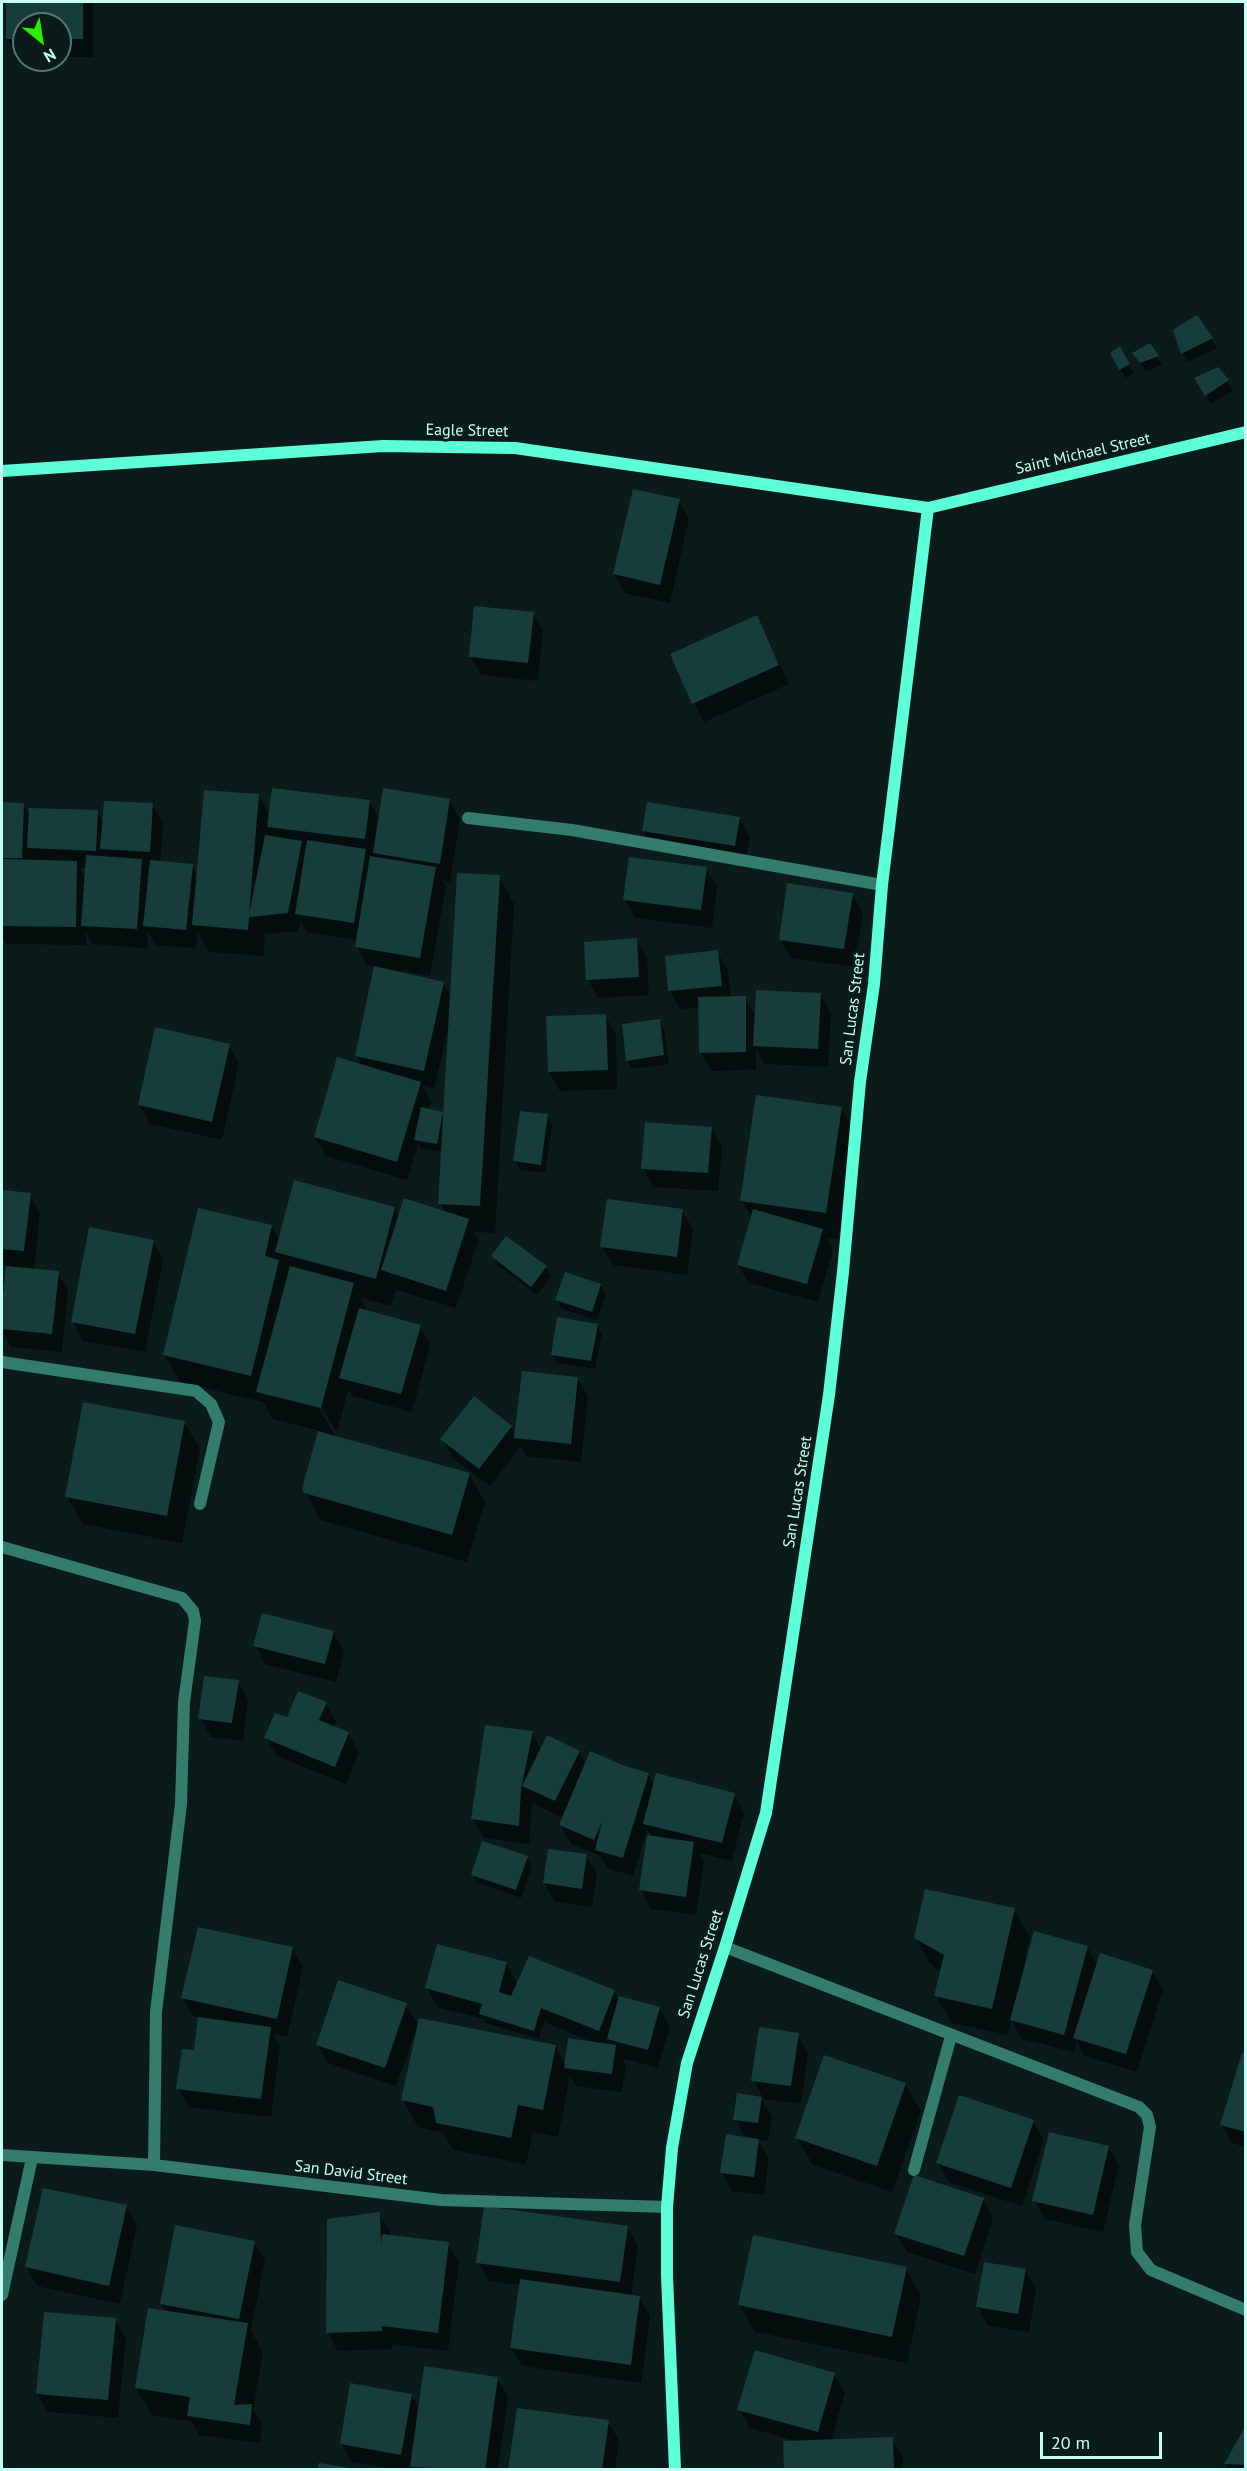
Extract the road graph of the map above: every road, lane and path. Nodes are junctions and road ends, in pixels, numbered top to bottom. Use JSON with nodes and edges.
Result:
{"nodes":[{"id":1,"x":1245,"y":432,"type":"edge"},
{"id":2,"x":2,"y":471,"type":"edge"},
{"id":3,"x":928,"y":508,"type":"junction"},
{"id":4,"x":468,"y":819,"type":"dead end"},
{"id":5,"x":882,"y":885,"type":"junction"},
{"id":6,"x":2,"y":1362,"type":"edge"},
{"id":7,"x":200,"y":1504,"type":"dead end"},
{"id":8,"x":2,"y":1547,"type":"edge"},
{"id":9,"x":725,"y":1947,"type":"junction"},
{"id":10,"x":951,"y":2036,"type":"junction"},
{"id":11,"x":2,"y":2155,"type":"edge"},
{"id":12,"x":33,"y":2158,"type":"junction"},
{"id":13,"x":154,"y":2165,"type":"junction"},
{"id":14,"x":914,"y":2170,"type":"dead end"},
{"id":15,"x":667,"y":2207,"type":"junction"},
{"id":16,"x":2,"y":2295,"type":"edge"},
{"id":17,"x":1245,"y":2310,"type":"edge"},
{"id":18,"x":675,"y":2469,"type":"edge"}],
"edges":[{"from":1,"to":3,"type":"street","name":"Saint Michael Street"},
{"from":2,"to":3,"type":"street","name":"Eagle Street"},
{"from":3,"to":5,"type":"street","name":"San Lucas Street"},
{"from":4,"to":5,"type":"street"},
{"from":5,"to":9,"type":"street","name":"San Lucas Street"},
{"from":6,"to":7,"type":"street"},
{"from":8,"to":13,"type":"street"},
{"from":9,"to":10,"type":"street"},
{"from":9,"to":15,"type":"street","name":"San Lucas Street"},
{"from":10,"to":14,"type":"street"},
{"from":10,"to":17,"type":"street"},
{"from":11,"to":12,"type":"street","name":"San David Street"},
{"from":12,"to":13,"type":"street","name":"San David Street"},
{"from":12,"to":16,"type":"street"},
{"from":13,"to":15,"type":"street","name":"San David Street"},
{"from":15,"to":18,"type":"street","name":"San Lucas Street"}]}
